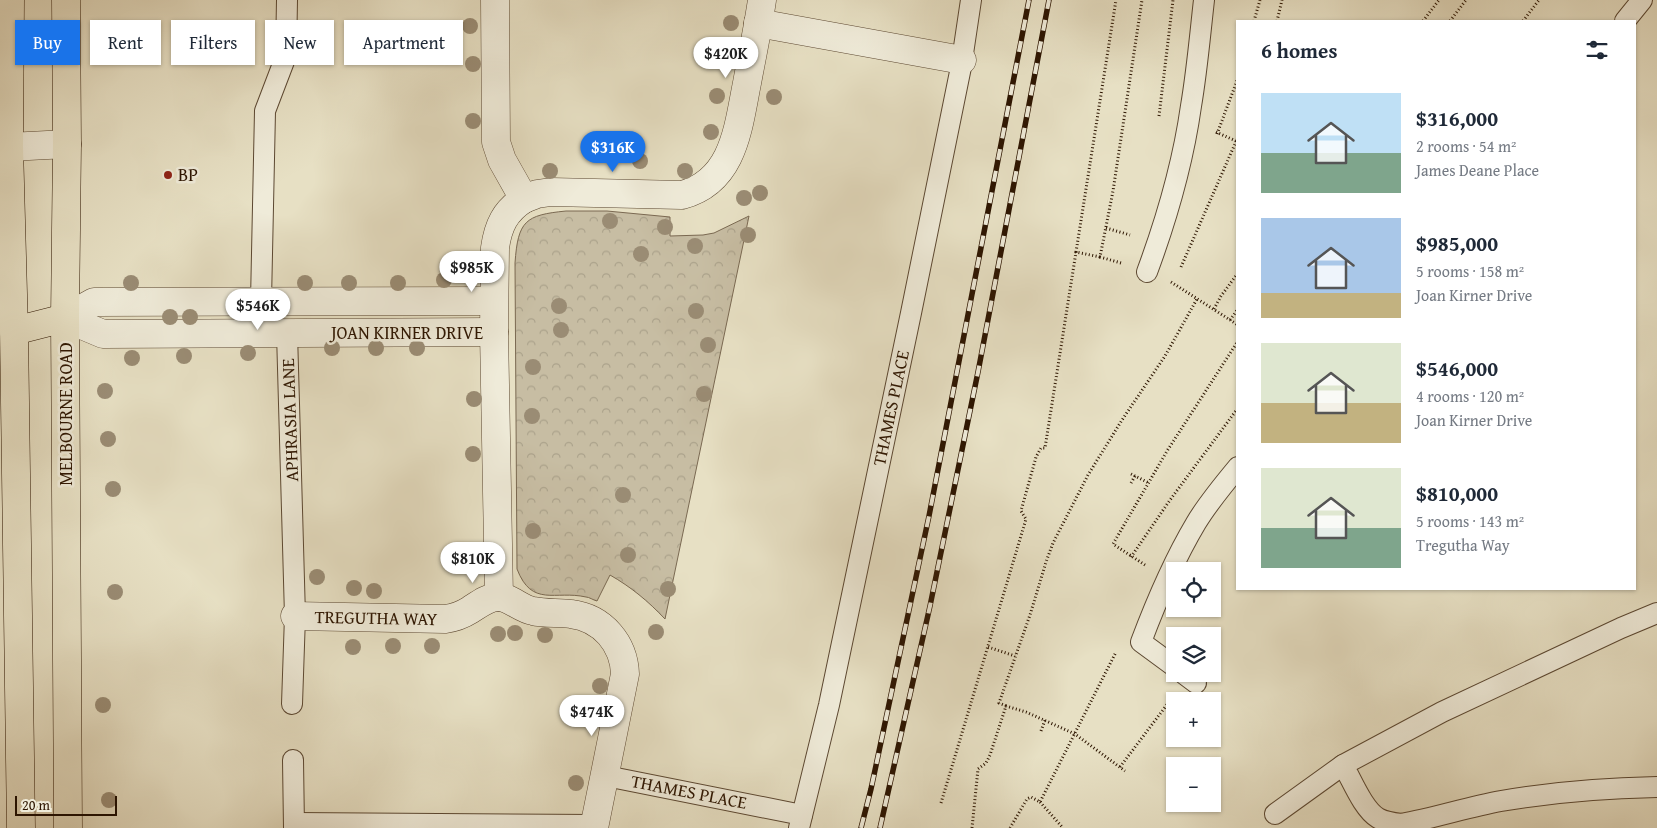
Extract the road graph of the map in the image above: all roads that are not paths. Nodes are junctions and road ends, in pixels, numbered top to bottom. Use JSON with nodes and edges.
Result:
{"nodes":[{"id":1,"x":10,"y":0,"type":"edge"},
{"id":2,"x":66,"y":0,"type":"edge"},
{"id":3,"x":287,"y":0,"type":"edge"},
{"id":4,"x":495,"y":0,"type":"edge"},
{"id":5,"x":971,"y":0,"type":"edge"},
{"id":6,"x":1204,"y":0,"type":"edge"},
{"id":7,"x":1642,"y":0,"type":"edge"},
{"id":8,"x":760,"y":12,"type":"edge"},
{"id":9,"x":1626,"y":20,"type":"edge"},
{"id":10,"x":962,"y":60,"type":"junction"},
{"id":11,"x":67,"y":144,"type":"junction"},
{"id":12,"x":5,"y":146,"type":"edge"},
{"id":13,"x":524,"y":198,"type":"junction"},
{"id":14,"x":1148,"y":272,"type":"road end"},
{"id":15,"x":261,"y":301,"type":"junction"},
{"id":16,"x":493,"y":301,"type":"junction"},
{"id":17,"x":65,"y":318,"type":"junction"},
{"id":18,"x":14,"y":331,"type":"junction"},
{"id":19,"x":494,"y":332,"type":"junction"},
{"id":20,"x":287,"y":333,"type":"junction"},
{"id":21,"x":1236,"y":470,"type":"edge"},
{"id":22,"x":499,"y":597,"type":"junction"},
{"id":23,"x":1657,"y":613,"type":"edge"},
{"id":24,"x":296,"y":616,"type":"junction"},
{"id":25,"x":1166,"y":660,"type":"edge"},
{"id":26,"x":292,"y":704,"type":"dead end"},
{"id":27,"x":293,"y":760,"type":"dead end"},
{"id":28,"x":1343,"y":765,"type":"junction"},
{"id":29,"x":606,"y":776,"type":"junction"},
{"id":30,"x":1657,"y":787,"type":"edge"},
{"id":31,"x":1276,"y":814,"type":"dead end"},
{"id":32,"x":800,"y":821,"type":"edge"},
{"id":33,"x":294,"y":825,"type":"edge"},
{"id":34,"x":595,"y":826,"type":"edge"},
{"id":35,"x":21,"y":828,"type":"edge"},
{"id":36,"x":68,"y":828,"type":"edge"}],
"edges":[{"from":1,"to":12,"type":"main road"},
{"from":2,"to":11,"type":"main road","name":"MELBOURNE ROAD"},
{"from":3,"to":15,"type":"lane"},
{"from":4,"to":13,"type":"street"},
{"from":5,"to":10,"type":"lane","name":"THAMES PLACE"},
{"from":6,"to":14,"type":"lane"},
{"from":7,"to":9,"type":"lane"},
{"from":8,"to":10,"type":"street"},
{"from":8,"to":13,"type":"street"},
{"from":10,"to":32,"type":"lane","name":"THAMES PLACE"},
{"from":11,"to":12,"type":"street"},
{"from":11,"to":17,"type":"main road","name":"MELBOURNE ROAD"},
{"from":12,"to":18,"type":"main road"},
{"from":13,"to":16,"type":"street"},
{"from":15,"to":16,"type":"street","name":"JOAN KIRNER DRIVE"},
{"from":15,"to":17,"type":"street","name":"JOAN KIRNER DRIVE"},
{"from":15,"to":20,"type":"street","name":"APHRASIA LANE"},
{"from":16,"to":19,"type":"street"},
{"from":17,"to":18,"type":"main road"},
{"from":17,"to":20,"type":"street","name":"JOAN KIRNER DRIVE"},
{"from":17,"to":36,"type":"main road","name":"MELBOURNE ROAD"},
{"from":18,"to":35,"type":"main road"},
{"from":19,"to":20,"type":"street","name":"JOAN KIRNER DRIVE"},
{"from":19,"to":22,"type":"street"},
{"from":20,"to":24,"type":"lane","name":"APHRASIA LANE"},
{"from":21,"to":25,"type":"lane"},
{"from":22,"to":24,"type":"street","name":"TREGUTHA WAY"},
{"from":22,"to":29,"type":"street"},
{"from":23,"to":28,"type":"lane"},
{"from":24,"to":26,"type":"lane","name":"APHRASIA LANE"},
{"from":27,"to":33,"type":"lane"},
{"from":28,"to":30,"type":"lane"},
{"from":28,"to":31,"type":"lane"},
{"from":29,"to":32,"type":"lane","name":"THAMES PLACE"},
{"from":29,"to":34,"type":"street"},
{"from":33,"to":34,"type":"lane"}]}
